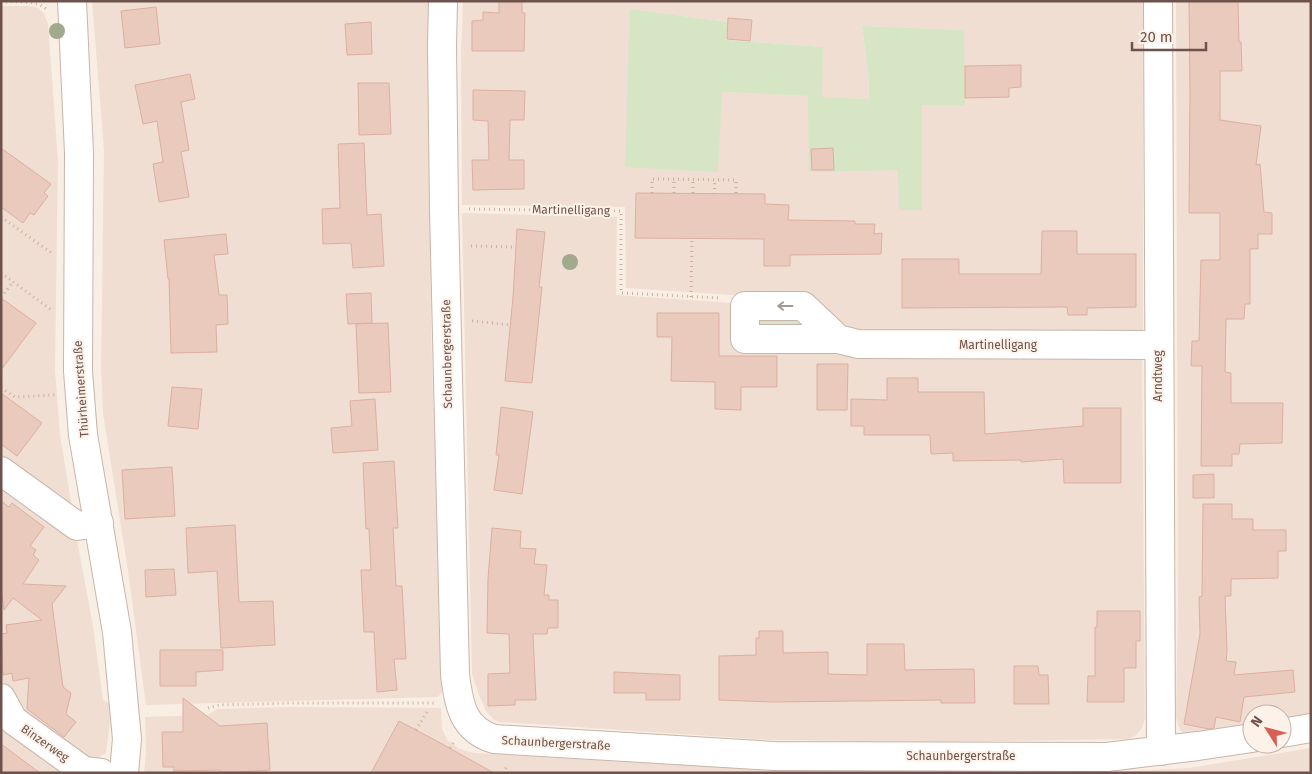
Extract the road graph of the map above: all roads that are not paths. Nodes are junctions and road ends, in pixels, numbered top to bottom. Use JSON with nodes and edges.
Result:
{"nodes":[{"id":1,"x":72,"y":1,"type":"edge"},
{"id":2,"x":444,"y":1,"type":"edge"},
{"id":3,"x":1158,"y":1,"type":"edge"},
{"id":4,"x":745,"y":306,"type":"road end"},
{"id":5,"x":1158,"y":346,"type":"junction"},
{"id":6,"x":1,"y":471,"type":"edge"},
{"id":7,"x":99,"y":523,"type":"junction"},
{"id":8,"x":1,"y":698,"type":"edge"},
{"id":9,"x":1311,"y":728,"type":"edge"},
{"id":10,"x":1292,"y":731,"type":"edge"},
{"id":11,"x":1242,"y":739,"type":"edge"},
{"id":12,"x":1161,"y":751,"type":"junction"},
{"id":13,"x":101,"y":773,"type":"edge"},
{"id":14,"x":124,"y":773,"type":"edge"}],
"edges":[{"from":1,"to":7,"type":"street","name":"Thürheimerstraße"},
{"from":2,"to":12,"type":"street","name":"Schaunbergerstraße"},
{"from":3,"to":5,"type":"street","name":"Arndtweg"},
{"from":4,"to":5,"type":"street","name":"Martinelligang"},
{"from":5,"to":12,"type":"street","name":"Arndtweg"},
{"from":6,"to":7,"type":"street"},
{"from":7,"to":14,"type":"street","name":"Thürheimerstraße"},
{"from":8,"to":13,"type":"street","name":"Binzerweg"},
{"from":9,"to":10,"type":"street"},
{"from":11,"to":12,"type":"street","name":"Schaunbergerstraße"}]}
